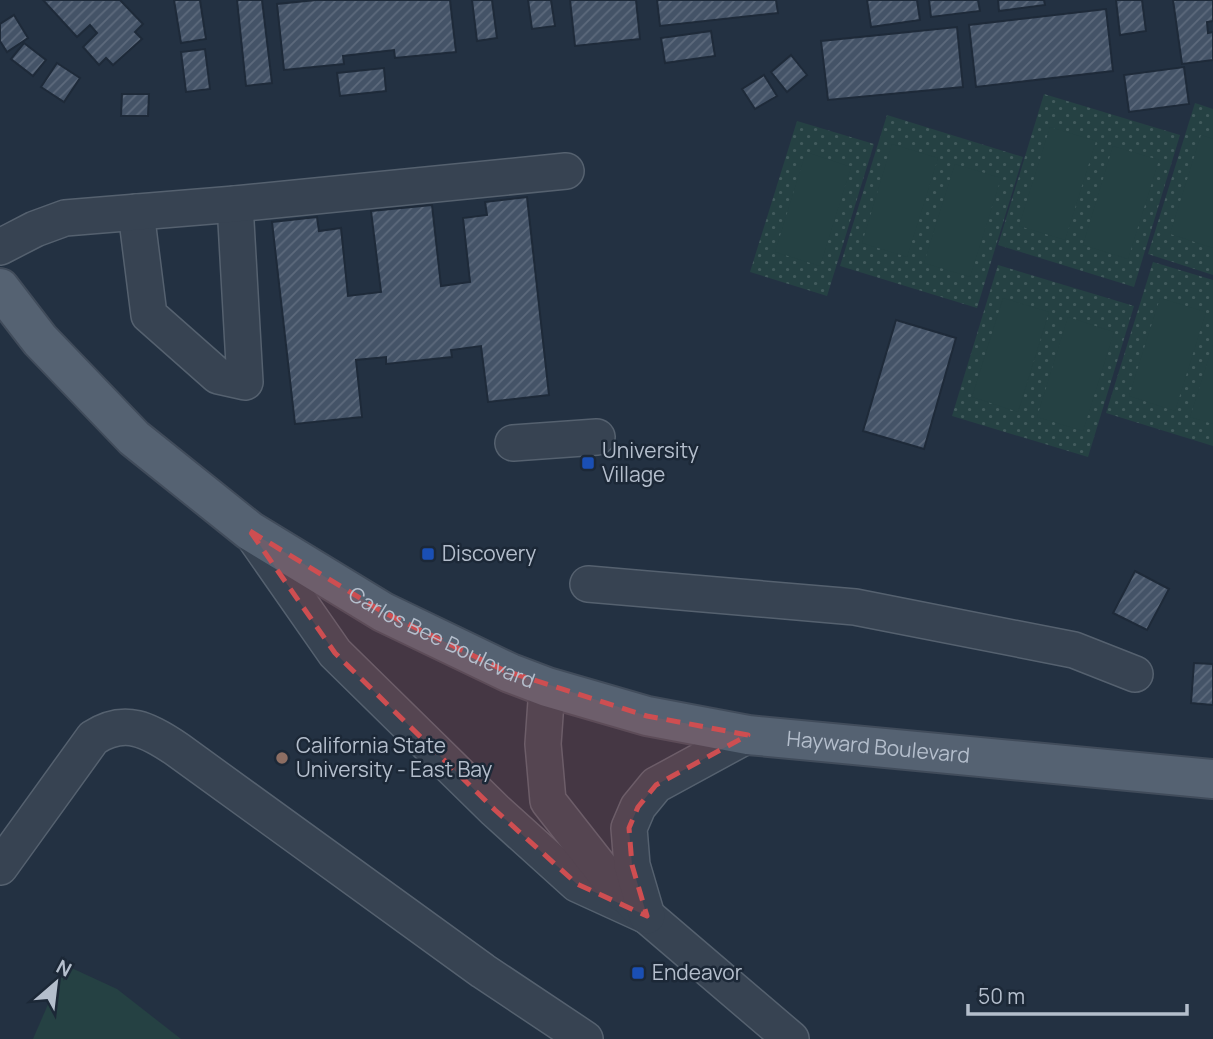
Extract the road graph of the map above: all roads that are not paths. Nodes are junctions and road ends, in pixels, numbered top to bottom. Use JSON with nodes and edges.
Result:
{"nodes":[{"id":1,"x":566,"y":171,"type":"dead end"},
{"id":2,"x":235,"y":204,"type":"junction"},
{"id":3,"x":136,"y":212,"type":"junction"},
{"id":4,"x":0,"y":247,"type":"edge"},
{"id":5,"x":0,"y":288,"type":"edge"},
{"id":6,"x":597,"y":437,"type":"dead end"},
{"id":7,"x":513,"y":443,"type":"dead end"},
{"id":8,"x":250,"y":531,"type":"junction"},
{"id":9,"x":588,"y":584,"type":"dead end"},
{"id":10,"x":1135,"y":674,"type":"dead end"},
{"id":11,"x":547,"y":687,"type":"junction"},
{"id":12,"x":748,"y":735,"type":"junction"},
{"id":13,"x":1213,"y":779,"type":"edge"},
{"id":14,"x":0,"y":867,"type":"edge"},
{"id":15,"x":647,"y":916,"type":"junction"},
{"id":16,"x":585,"y":1039,"type":"edge"},
{"id":17,"x":791,"y":1039,"type":"edge"}],
"edges":[{"from":1,"to":2,"type":"street"},
{"from":2,"to":3,"type":"street"},
{"from":2,"to":3,"type":"street"},
{"from":3,"to":4,"type":"street"},
{"from":5,"to":8,"type":"main road","name":"Carlos Bee Boulevard"},
{"from":6,"to":7,"type":"street"},
{"from":8,"to":11,"type":"main road","name":"Carlos Bee Boulevard"},
{"from":8,"to":15,"type":"street"},
{"from":9,"to":10,"type":"street"},
{"from":11,"to":12,"type":"main road","name":"Hayward Boulevard"},
{"from":11,"to":15,"type":"street","name":"Carlos Bee Boulevard"},
{"from":12,"to":13,"type":"main road","name":"Hayward Boulevard"},
{"from":12,"to":15,"type":"street"},
{"from":14,"to":16,"type":"street"},
{"from":15,"to":17,"type":"street","name":"Carlos Bee Boulevard"}]}
